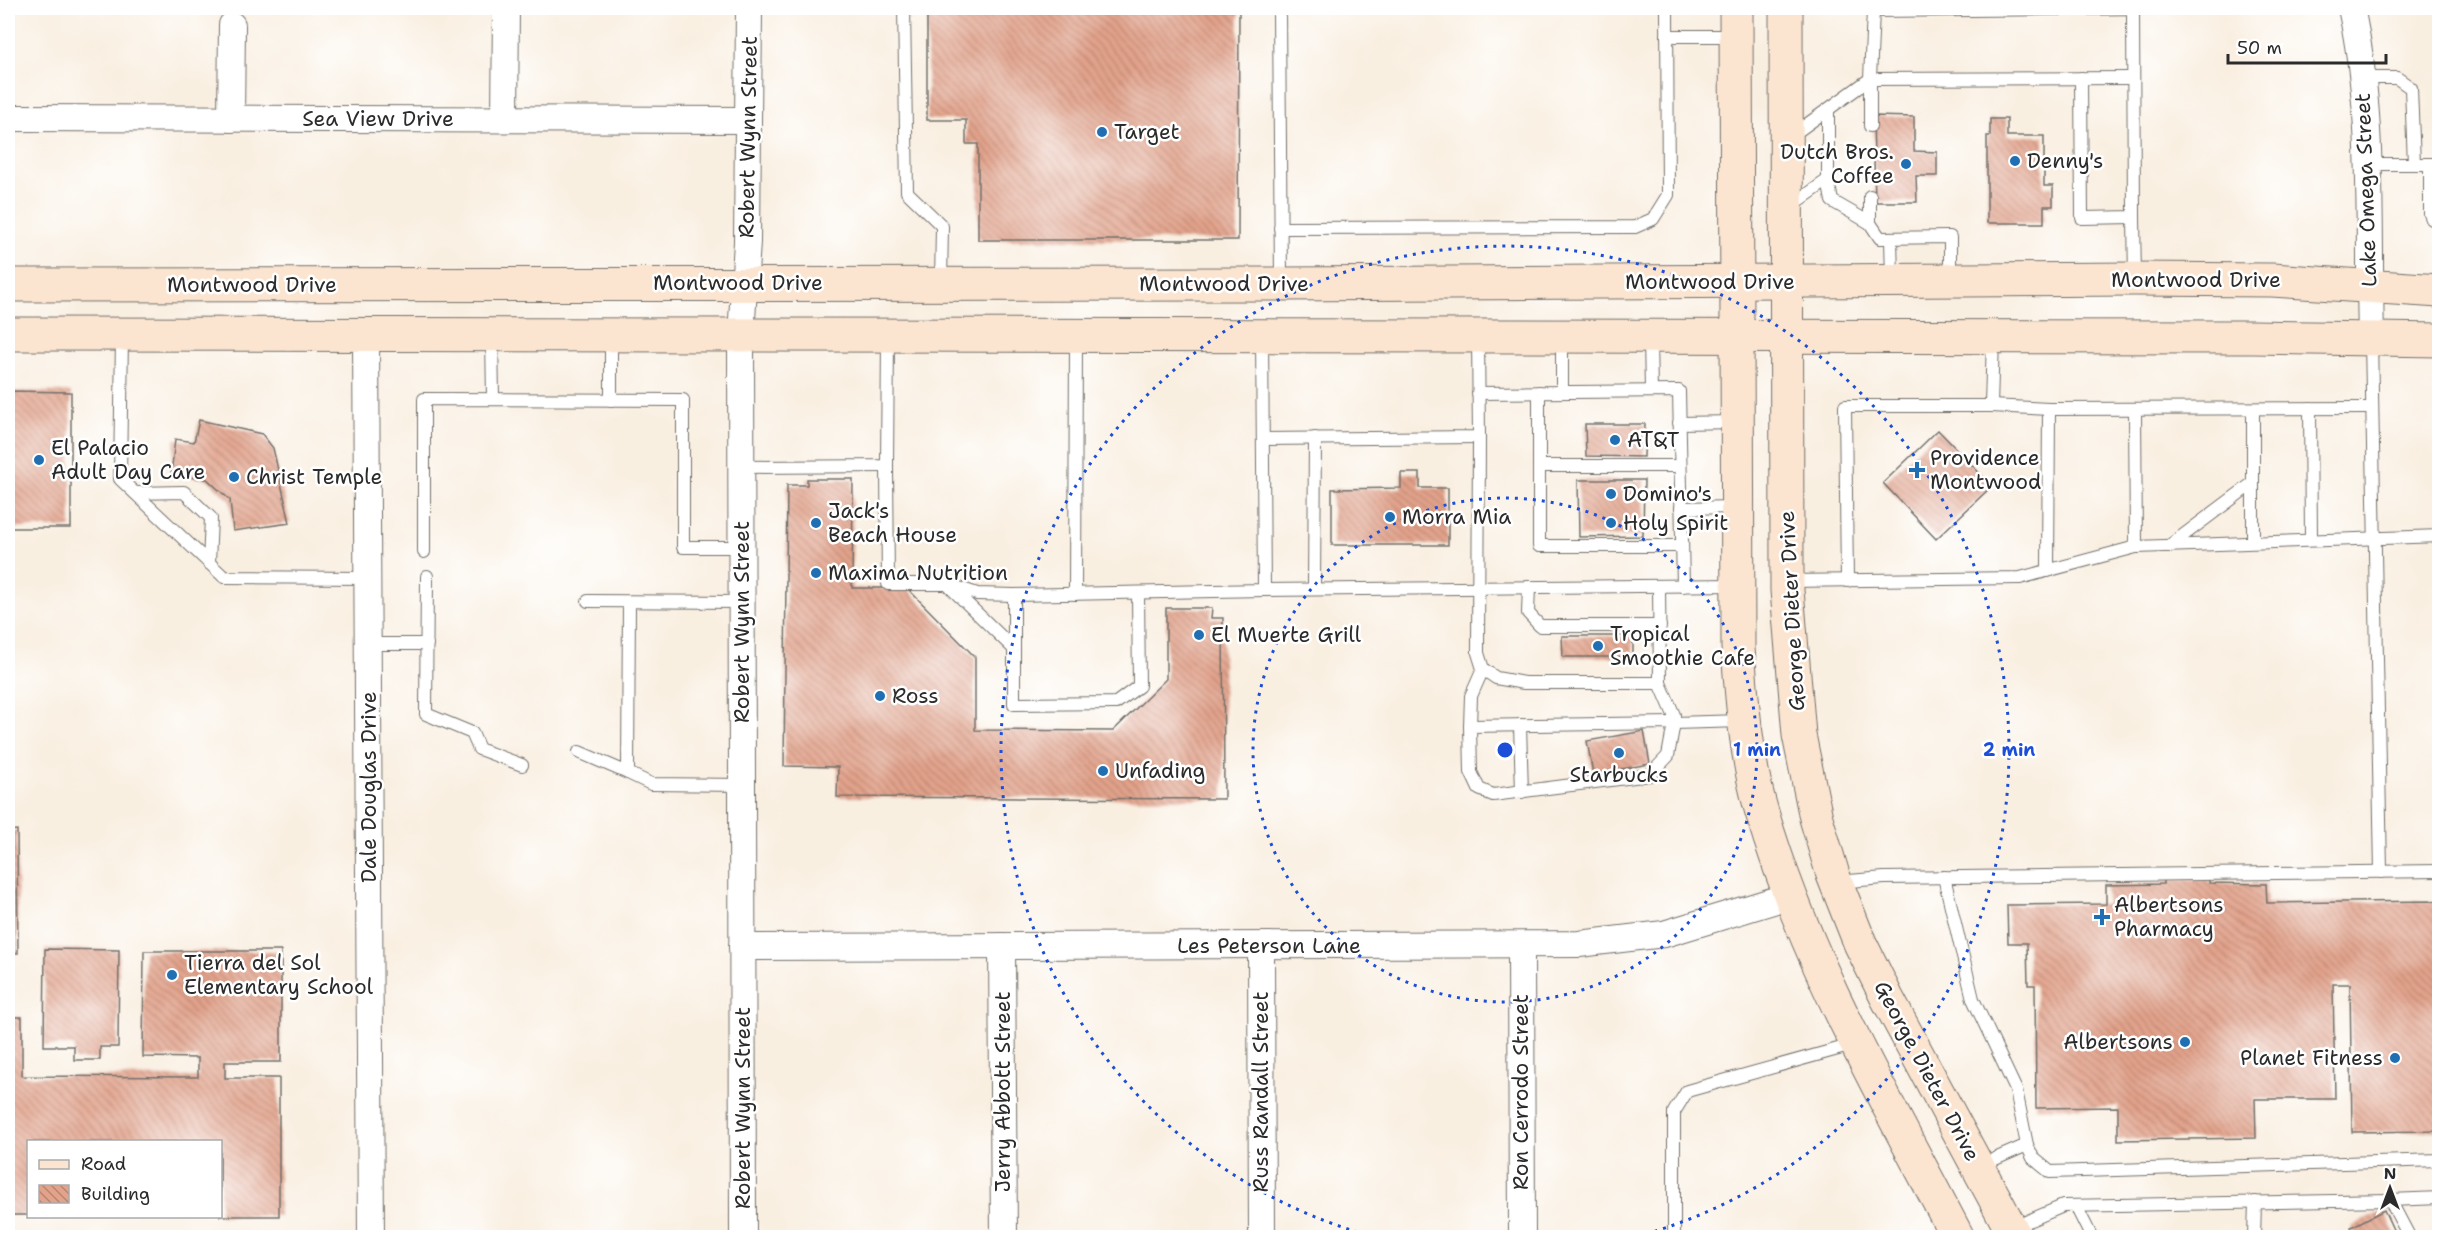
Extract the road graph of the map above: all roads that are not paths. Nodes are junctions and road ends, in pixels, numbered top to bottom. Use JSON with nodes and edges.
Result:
{"nodes":[{"id":1,"x":506,"y":8,"type":"edge"},
{"id":2,"x":749,"y":8,"type":"edge"},
{"id":3,"x":903,"y":8,"type":"edge"},
{"id":4,"x":1279,"y":8,"type":"edge"},
{"id":5,"x":1667,"y":8,"type":"edge"},
{"id":6,"x":1786,"y":8,"type":"edge"},
{"id":7,"x":2152,"y":8,"type":"edge"},
{"id":8,"x":2351,"y":8,"type":"edge"},
{"id":9,"x":1873,"y":9,"type":"edge"},
{"id":10,"x":2092,"y":9,"type":"edge"},
{"id":11,"x":2133,"y":9,"type":"junction"},
{"id":12,"x":1736,"y":22,"type":"edge"},
{"id":13,"x":232,"y":25,"type":"dead end"},
{"id":14,"x":1667,"y":36,"type":"junction"},
{"id":15,"x":2081,"y":78,"type":"junction"},
{"id":16,"x":2133,"y":78,"type":"junction"},
{"id":17,"x":2362,"y":78,"type":"junction"},
{"id":18,"x":1870,"y":79,"type":"junction"},
{"id":19,"x":1828,"y":110,"type":"junction"},
{"id":20,"x":8,"y":118,"type":"edge"},
{"id":21,"x":231,"y":119,"type":"junction"},
{"id":22,"x":505,"y":119,"type":"junction"},
{"id":23,"x":748,"y":120,"type":"junction"},
{"id":24,"x":1870,"y":126,"type":"dead end"},
{"id":25,"x":1786,"y":140,"type":"junction"},
{"id":26,"x":2369,"y":164,"type":"junction"},
{"id":27,"x":2414,"y":164,"type":"junction"},
{"id":28,"x":2435,"y":164,"type":"edge"},
{"id":29,"x":1828,"y":180,"type":"junction"},
{"id":30,"x":1870,"y":196,"type":"dead end"},
{"id":31,"x":1786,"y":209,"type":"junction"},
{"id":32,"x":2134,"y":217,"type":"junction"},
{"id":33,"x":2439,"y":222,"type":"edge"},
{"id":34,"x":1870,"y":224,"type":"junction"},
{"id":35,"x":1280,"y":228,"type":"junction"},
{"id":36,"x":1891,"y":238,"type":"junction"},
{"id":37,"x":2135,"y":279,"type":"junction"},
{"id":38,"x":1892,"y":281,"type":"junction"},
{"id":39,"x":1950,"y":281,"type":"junction"},
{"id":40,"x":1739,"y":282,"type":"junction"},
{"id":41,"x":1786,"y":282,"type":"junction"},
{"id":42,"x":746,"y":283,"type":"junction"},
{"id":43,"x":941,"y":284,"type":"junction"},
{"id":44,"x":1281,"y":284,"type":"junction"},
{"id":45,"x":8,"y":285,"type":"edge"},
{"id":46,"x":2370,"y":286,"type":"junction"},
{"id":47,"x":2439,"y":291,"type":"edge"},
{"id":48,"x":8,"y":334,"type":"edge"},
{"id":49,"x":122,"y":335,"type":"junction"},
{"id":50,"x":741,"y":335,"type":"junction"},
{"id":51,"x":888,"y":335,"type":"junction"},
{"id":52,"x":1076,"y":335,"type":"junction"},
{"id":53,"x":1272,"y":335,"type":"junction"},
{"id":54,"x":366,"y":336,"type":"junction"},
{"id":55,"x":492,"y":336,"type":"junction"},
{"id":56,"x":611,"y":336,"type":"junction"},
{"id":57,"x":1478,"y":336,"type":"junction"},
{"id":58,"x":1562,"y":336,"type":"junction"},
{"id":59,"x":1650,"y":336,"type":"junction"},
{"id":60,"x":1739,"y":337,"type":"junction"},
{"id":61,"x":1786,"y":337,"type":"junction"},
{"id":62,"x":1993,"y":337,"type":"junction"},
{"id":63,"x":2371,"y":337,"type":"junction"},
{"id":64,"x":2439,"y":340,"type":"edge"},
{"id":65,"x":1651,"y":391,"type":"junction"},
{"id":66,"x":1539,"y":392,"type":"junction"},
{"id":67,"x":1562,"y":392,"type":"junction"},
{"id":68,"x":1478,"y":393,"type":"junction"},
{"id":69,"x":493,"y":399,"type":"junction"},
{"id":70,"x":611,"y":400,"type":"junction"},
{"id":71,"x":1991,"y":406,"type":"junction"},
{"id":72,"x":2310,"y":408,"type":"junction"},
{"id":73,"x":2373,"y":408,"type":"junction"},
{"id":74,"x":2049,"y":409,"type":"junction"},
{"id":75,"x":2135,"y":409,"type":"junction"},
{"id":76,"x":2253,"y":409,"type":"junction"},
{"id":77,"x":1739,"y":422,"type":"junction"},
{"id":78,"x":1679,"y":423,"type":"junction"},
{"id":79,"x":1479,"y":437,"type":"junction"},
{"id":80,"x":1315,"y":438,"type":"junction"},
{"id":81,"x":1263,"y":439,"type":"junction"},
{"id":82,"x":887,"y":466,"type":"junction"},
{"id":83,"x":1539,"y":466,"type":"junction"},
{"id":84,"x":1680,"y":466,"type":"junction"},
{"id":85,"x":742,"y":467,"type":"junction"},
{"id":86,"x":2253,"y":483,"type":"junction"},
{"id":87,"x":135,"y":492,"type":"junction"},
{"id":88,"x":1738,"y":507,"type":"junction"},
{"id":89,"x":1681,"y":508,"type":"junction"},
{"id":90,"x":2375,"y":536,"type":"junction"},
{"id":91,"x":2439,"y":536,"type":"edge"},
{"id":92,"x":2311,"y":539,"type":"junction"},
{"id":93,"x":2253,"y":542,"type":"junction"},
{"id":94,"x":1682,"y":546,"type":"junction"},
{"id":95,"x":2169,"y":546,"type":"junction"},
{"id":96,"x":742,"y":547,"type":"junction"},
{"id":97,"x":2136,"y":547,"type":"junction"},
{"id":98,"x":424,"y":552,"type":"dead end"},
{"id":99,"x":209,"y":563,"type":"junction"},
{"id":100,"x":2048,"y":571,"type":"junction"},
{"id":101,"x":427,"y":576,"type":"dead end"},
{"id":102,"x":368,"y":578,"type":"junction"},
{"id":103,"x":1787,"y":580,"type":"junction"},
{"id":104,"x":1846,"y":580,"type":"junction"},
{"id":105,"x":947,"y":584,"type":"junction"},
{"id":106,"x":1738,"y":585,"type":"junction"},
{"id":107,"x":1659,"y":586,"type":"junction"},
{"id":108,"x":1683,"y":586,"type":"junction"},
{"id":109,"x":1529,"y":587,"type":"junction"},
{"id":110,"x":1478,"y":588,"type":"junction"},
{"id":111,"x":1314,"y":589,"type":"junction"},
{"id":112,"x":1264,"y":590,"type":"junction"},
{"id":113,"x":1138,"y":593,"type":"junction"},
{"id":114,"x":1075,"y":594,"type":"junction"},
{"id":115,"x":1014,"y":595,"type":"junction"},
{"id":116,"x":588,"y":601,"type":"dead end"},
{"id":117,"x":629,"y":602,"type":"junction"},
{"id":118,"x":742,"y":602,"type":"junction"},
{"id":119,"x":1660,"y":626,"type":"junction"},
{"id":120,"x":368,"y":644,"type":"junction"},
{"id":121,"x":427,"y":644,"type":"junction"},
{"id":122,"x":1014,"y":649,"type":"junction"},
{"id":123,"x":1483,"y":669,"type":"junction"},
{"id":124,"x":1660,"y":682,"type":"junction"},
{"id":125,"x":1744,"y":721,"type":"junction"},
{"id":126,"x":1674,"y":723,"type":"junction"},
{"id":127,"x":1520,"y":725,"type":"junction"},
{"id":128,"x":1470,"y":726,"type":"junction"},
{"id":129,"x":579,"y":752,"type":"dead end"},
{"id":130,"x":522,"y":765,"type":"dead end"},
{"id":131,"x":628,"y":773,"type":"junction"},
{"id":132,"x":742,"y":785,"type":"junction"},
{"id":133,"x":1522,"y":792,"type":"junction"},
{"id":134,"x":2439,"y":871,"type":"edge"},
{"id":135,"x":2381,"y":872,"type":"junction"},
{"id":136,"x":1944,"y":877,"type":"junction"},
{"id":137,"x":1835,"y":882,"type":"junction"},
{"id":138,"x":1789,"y":896,"type":"junction"},
{"id":139,"x":1002,"y":946,"type":"junction"},
{"id":140,"x":1521,"y":946,"type":"junction"},
{"id":141,"x":742,"y":947,"type":"junction"},
{"id":142,"x":1261,"y":947,"type":"junction"},
{"id":143,"x":1857,"y":1044,"type":"junction"},
{"id":144,"x":2026,"y":1145,"type":"junction"},
{"id":145,"x":2439,"y":1160,"type":"edge"},
{"id":146,"x":1978,"y":1167,"type":"junction"},
{"id":147,"x":2439,"y":1198,"type":"edge"},
{"id":148,"x":2390,"y":1200,"type":"junction"},
{"id":149,"x":2255,"y":1202,"type":"junction"},
{"id":150,"x":2076,"y":1206,"type":"junction"},
{"id":151,"x":2014,"y":1233,"type":"edge"},
{"id":152,"x":371,"y":1238,"type":"edge"},
{"id":153,"x":743,"y":1238,"type":"edge"},
{"id":154,"x":1004,"y":1238,"type":"edge"},
{"id":155,"x":1262,"y":1238,"type":"edge"},
{"id":156,"x":1522,"y":1238,"type":"edge"},
{"id":157,"x":1674,"y":1238,"type":"edge"},
{"id":158,"x":1958,"y":1238,"type":"edge"},
{"id":159,"x":2092,"y":1238,"type":"edge"},
{"id":160,"x":2254,"y":1238,"type":"edge"},
{"id":161,"x":2410,"y":1238,"type":"edge"}],
"edges":[{"from":1,"to":22,"type":"street"},
{"from":2,"to":23,"type":"street","name":"Robert Wynn Street"},
{"from":3,"to":43,"type":"lane"},
{"from":4,"to":35,"type":"lane"},
{"from":5,"to":14,"type":"lane"},
{"from":6,"to":25,"type":"main road","name":"George Dieter Drive"},
{"from":7,"to":11,"type":"lane"},
{"from":8,"to":17,"type":"street","name":"Lake Omega Street"},
{"from":9,"to":10,"type":"lane"},
{"from":9,"to":18,"type":"lane"},
{"from":10,"to":11,"type":"lane"},
{"from":11,"to":16,"type":"lane"},
{"from":12,"to":14,"type":"lane"},
{"from":12,"to":40,"type":"main road"},
{"from":13,"to":21,"type":"street"},
{"from":14,"to":35,"type":"lane"},
{"from":15,"to":16,"type":"lane"},
{"from":15,"to":18,"type":"lane"},
{"from":15,"to":32,"type":"lane"},
{"from":16,"to":32,"type":"lane"},
{"from":17,"to":26,"type":"street","name":"Lake Omega Street"},
{"from":17,"to":27,"type":"lane"},
{"from":18,"to":19,"type":"lane"},
{"from":18,"to":24,"type":"lane"},
{"from":19,"to":25,"type":"lane"},
{"from":19,"to":29,"type":"lane"},
{"from":20,"to":21,"type":"street","name":"Sea View Drive"},
{"from":21,"to":22,"type":"street","name":"Sea View Drive"},
{"from":22,"to":23,"type":"street","name":"Sea View Drive"},
{"from":23,"to":42,"type":"street","name":"Robert Wynn Street"},
{"from":25,"to":31,"type":"main road","name":"George Dieter Drive"},
{"from":26,"to":27,"type":"lane"},
{"from":26,"to":46,"type":"street","name":"Lake Omega Street"},
{"from":27,"to":28,"type":"lane"},
{"from":28,"to":33,"type":"lane"},
{"from":29,"to":31,"type":"lane"},
{"from":29,"to":34,"type":"lane"},
{"from":30,"to":34,"type":"lane"},
{"from":31,"to":41,"type":"main road","name":"George Dieter Drive"},
{"from":32,"to":37,"type":"lane"},
{"from":34,"to":36,"type":"lane"},
{"from":35,"to":44,"type":"lane"},
{"from":36,"to":38,"type":"lane"},
{"from":36,"to":39,"type":"lane"},
{"from":37,"to":39,"type":"main road","name":"Montwood Drive"},
{"from":37,"to":46,"type":"main road","name":"Montwood Drive"},
{"from":38,"to":39,"type":"main road","name":"Montwood Drive"},
{"from":38,"to":41,"type":"main road","name":"Montwood Drive"},
{"from":40,"to":41,"type":"main road","name":"Montwood Drive"},
{"from":40,"to":44,"type":"main road","name":"Montwood Drive"},
{"from":40,"to":60,"type":"main road"},
{"from":41,"to":61,"type":"main road","name":"George Dieter Drive"},
{"from":42,"to":43,"type":"main road","name":"Montwood Drive"},
{"from":42,"to":45,"type":"main road","name":"Montwood Drive"},
{"from":42,"to":50,"type":"street","name":"Robert Wynn Street"},
{"from":43,"to":44,"type":"main road","name":"Montwood Drive"},
{"from":44,"to":53,"type":"main road"},
{"from":46,"to":47,"type":"main road","name":"Montwood Drive"},
{"from":46,"to":63,"type":"street","name":"Lake Omega Street"},
{"from":48,"to":49,"type":"main road"},
{"from":49,"to":54,"type":"main road"},
{"from":49,"to":87,"type":"lane"},
{"from":50,"to":51,"type":"main road"},
{"from":50,"to":56,"type":"main road"},
{"from":50,"to":85,"type":"street","name":"Robert Wynn Street"},
{"from":51,"to":52,"type":"main road"},
{"from":51,"to":82,"type":"lane"},
{"from":52,"to":53,"type":"main road"},
{"from":52,"to":114,"type":"lane"},
{"from":53,"to":57,"type":"main road"},
{"from":53,"to":81,"type":"lane"},
{"from":54,"to":55,"type":"main road"},
{"from":54,"to":102,"type":"street","name":"Dale Douglas Drive"},
{"from":55,"to":56,"type":"main road"},
{"from":55,"to":69,"type":"lane"},
{"from":56,"to":70,"type":"lane"},
{"from":57,"to":58,"type":"main road"},
{"from":57,"to":68,"type":"lane"},
{"from":58,"to":59,"type":"main road"},
{"from":58,"to":67,"type":"lane"},
{"from":59,"to":60,"type":"main road"},
{"from":59,"to":65,"type":"lane"},
{"from":60,"to":61,"type":"main road"},
{"from":60,"to":77,"type":"main road"},
{"from":61,"to":62,"type":"main road"},
{"from":61,"to":103,"type":"main road","name":"George Dieter Drive"},
{"from":62,"to":63,"type":"main road"},
{"from":62,"to":71,"type":"lane"},
{"from":63,"to":64,"type":"main road"},
{"from":63,"to":73,"type":"lane"},
{"from":65,"to":67,"type":"lane"},
{"from":65,"to":78,"type":"lane"},
{"from":66,"to":67,"type":"lane"},
{"from":66,"to":68,"type":"lane"},
{"from":66,"to":83,"type":"lane"},
{"from":68,"to":79,"type":"lane"},
{"from":69,"to":70,"type":"lane"},
{"from":69,"to":98,"type":"lane"},
{"from":70,"to":96,"type":"lane"},
{"from":71,"to":74,"type":"lane"},
{"from":71,"to":104,"type":"lane"},
{"from":72,"to":73,"type":"lane"},
{"from":72,"to":76,"type":"lane"},
{"from":72,"to":92,"type":"lane"},
{"from":73,"to":90,"type":"lane"},
{"from":74,"to":75,"type":"lane"},
{"from":74,"to":100,"type":"lane"},
{"from":75,"to":76,"type":"lane"},
{"from":75,"to":97,"type":"lane"},
{"from":76,"to":86,"type":"lane"},
{"from":77,"to":78,"type":"lane"},
{"from":77,"to":88,"type":"main road"},
{"from":78,"to":84,"type":"lane"},
{"from":79,"to":80,"type":"lane"},
{"from":79,"to":110,"type":"lane"},
{"from":80,"to":81,"type":"lane"},
{"from":80,"to":111,"type":"lane"},
{"from":81,"to":112,"type":"lane"},
{"from":82,"to":85,"type":"lane"},
{"from":82,"to":105,"type":"lane"},
{"from":83,"to":84,"type":"lane"},
{"from":83,"to":94,"type":"lane"},
{"from":84,"to":89,"type":"lane"},
{"from":85,"to":96,"type":"street","name":"Robert Wynn Street"},
{"from":86,"to":93,"type":"lane"},
{"from":86,"to":95,"type":"lane"},
{"from":87,"to":99,"type":"lane"},
{"from":87,"to":99,"type":"lane"},
{"from":88,"to":89,"type":"lane"},
{"from":88,"to":106,"type":"main road"},
{"from":89,"to":94,"type":"lane"},
{"from":90,"to":91,"type":"lane"},
{"from":90,"to":92,"type":"lane"},
{"from":90,"to":135,"type":"lane"},
{"from":92,"to":93,"type":"lane"},
{"from":93,"to":95,"type":"lane"},
{"from":94,"to":108,"type":"lane"},
{"from":95,"to":97,"type":"lane"},
{"from":96,"to":118,"type":"street","name":"Robert Wynn Street"},
{"from":97,"to":100,"type":"lane"},
{"from":99,"to":102,"type":"lane"},
{"from":100,"to":104,"type":"lane"},
{"from":101,"to":121,"type":"lane"},
{"from":102,"to":120,"type":"street","name":"Dale Douglas Drive"},
{"from":103,"to":104,"type":"lane"},
{"from":103,"to":137,"type":"main road","name":"George Dieter Drive"},
{"from":105,"to":115,"type":"lane"},
{"from":105,"to":122,"type":"lane"},
{"from":106,"to":108,"type":"lane"},
{"from":106,"to":125,"type":"main road"},
{"from":107,"to":108,"type":"lane"},
{"from":107,"to":109,"type":"lane"},
{"from":107,"to":119,"type":"lane"},
{"from":109,"to":110,"type":"lane"},
{"from":109,"to":119,"type":"lane"},
{"from":110,"to":111,"type":"lane"},
{"from":110,"to":123,"type":"lane"},
{"from":111,"to":112,"type":"lane"},
{"from":112,"to":113,"type":"lane"},
{"from":113,"to":114,"type":"lane"},
{"from":113,"to":122,"type":"lane"},
{"from":114,"to":115,"type":"lane"},
{"from":115,"to":122,"type":"lane"},
{"from":116,"to":117,"type":"lane"},
{"from":117,"to":118,"type":"lane"},
{"from":117,"to":131,"type":"lane"},
{"from":118,"to":132,"type":"street","name":"Robert Wynn Street"},
{"from":119,"to":124,"type":"lane"},
{"from":120,"to":121,"type":"lane"},
{"from":120,"to":152,"type":"street","name":"Dale Douglas Drive"},
{"from":121,"to":130,"type":"lane"},
{"from":123,"to":124,"type":"lane"},
{"from":123,"to":128,"type":"lane"},
{"from":124,"to":126,"type":"lane"},
{"from":125,"to":126,"type":"lane"},
{"from":125,"to":138,"type":"main road"},
{"from":126,"to":127,"type":"lane"},
{"from":126,"to":133,"type":"lane"},
{"from":127,"to":128,"type":"lane"},
{"from":127,"to":133,"type":"lane"},
{"from":128,"to":133,"type":"lane"},
{"from":129,"to":131,"type":"lane"},
{"from":131,"to":132,"type":"lane"},
{"from":132,"to":141,"type":"street","name":"Robert Wynn Street"},
{"from":134,"to":135,"type":"lane"},
{"from":135,"to":136,"type":"lane"},
{"from":136,"to":137,"type":"lane"},
{"from":136,"to":144,"type":"lane"},
{"from":137,"to":138,"type":"main road"},
{"from":137,"to":146,"type":"main road","name":"George Dieter Drive"},
{"from":138,"to":140,"type":"street","name":"Les Peterson Lane"},
{"from":138,"to":143,"type":"main road"},
{"from":139,"to":141,"type":"street","name":"Les Peterson Lane"},
{"from":139,"to":142,"type":"street","name":"Les Peterson Lane"},
{"from":139,"to":154,"type":"street","name":"Jerry Abbott Street"},
{"from":140,"to":142,"type":"street","name":"Les Peterson Lane"},
{"from":140,"to":156,"type":"street","name":"Ron Cerrodo Street"},
{"from":141,"to":153,"type":"street","name":"Robert Wynn Street"},
{"from":142,"to":155,"type":"street","name":"Russ Randall Street"},
{"from":143,"to":157,"type":"lane"},
{"from":143,"to":158,"type":"main road"},
{"from":144,"to":145,"type":"lane"},
{"from":144,"to":146,"type":"lane"},
{"from":146,"to":151,"type":"main road","name":"George Dieter Drive"},
{"from":147,"to":148,"type":"lane"},
{"from":148,"to":149,"type":"lane"},
{"from":148,"to":161,"type":"lane"},
{"from":149,"to":150,"type":"lane"},
{"from":149,"to":160,"type":"lane"},
{"from":150,"to":151,"type":"lane"},
{"from":150,"to":159,"type":"lane"}]}
